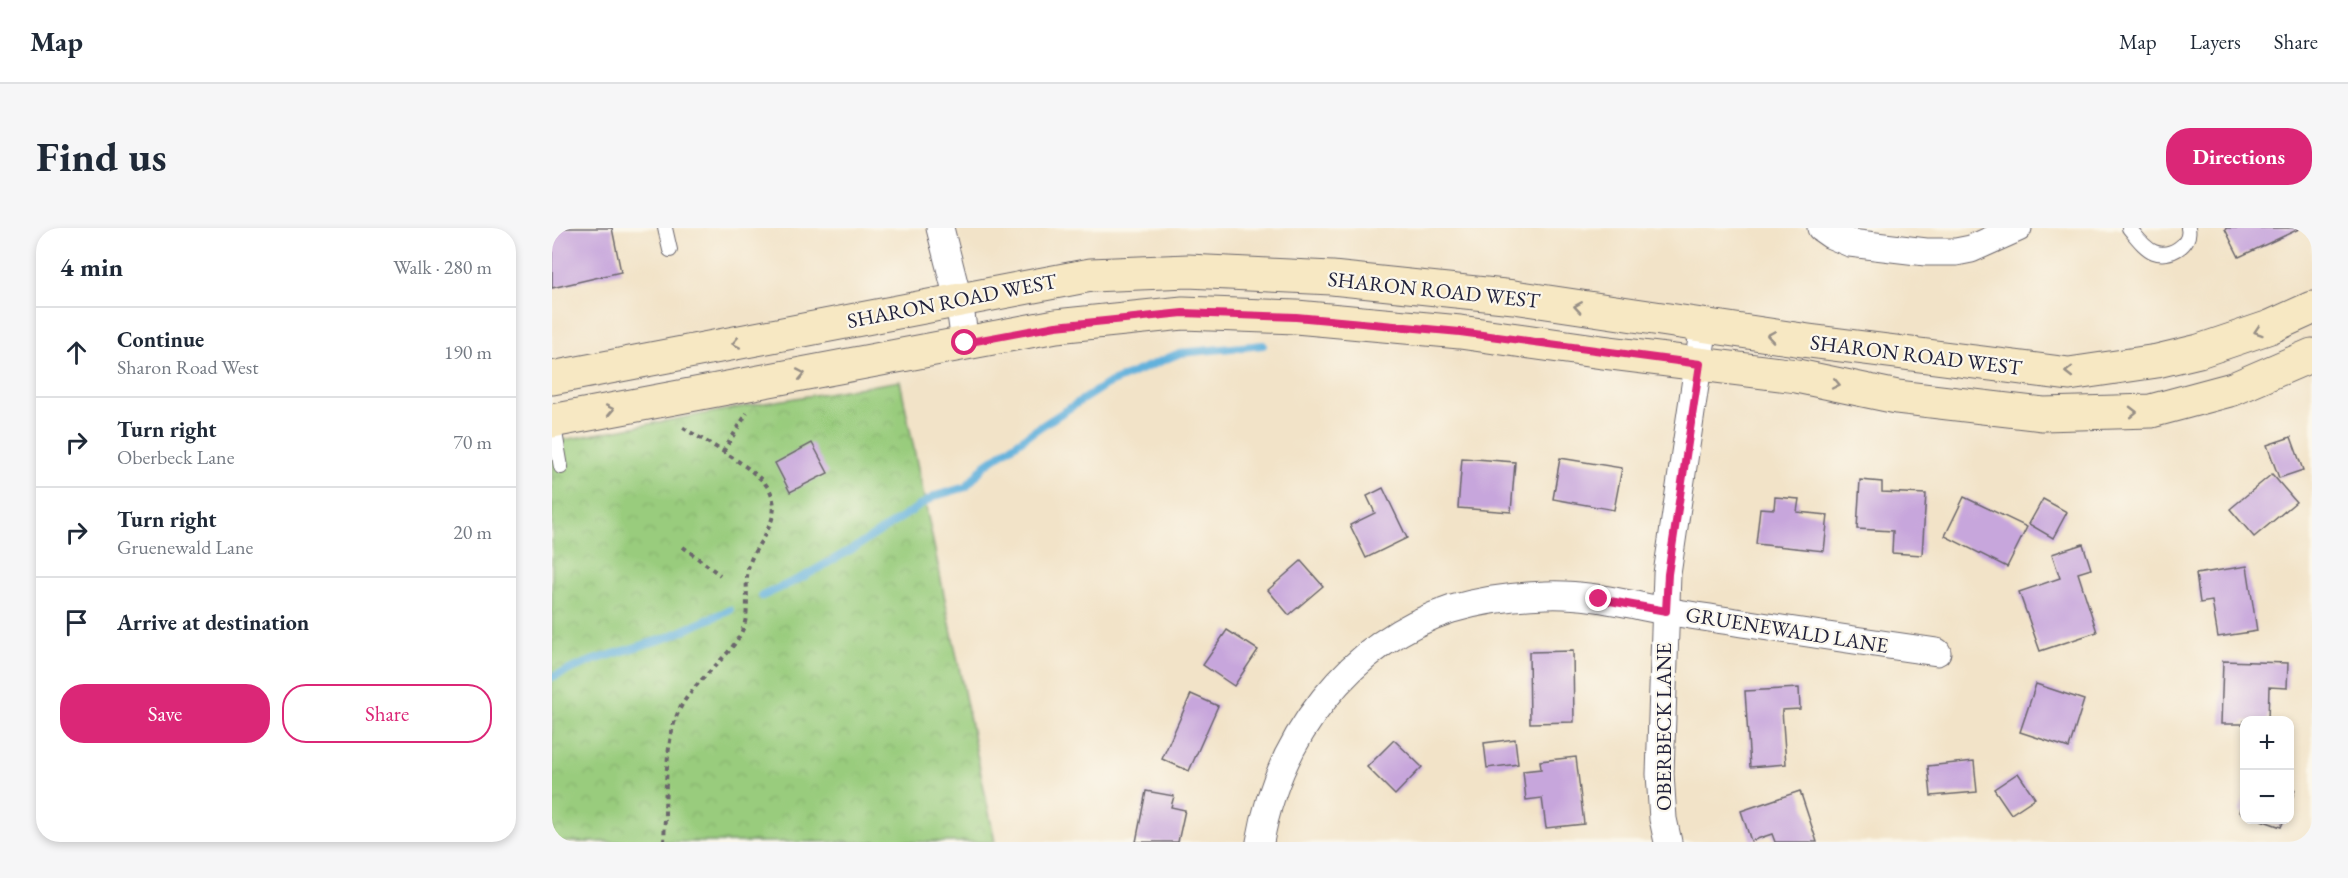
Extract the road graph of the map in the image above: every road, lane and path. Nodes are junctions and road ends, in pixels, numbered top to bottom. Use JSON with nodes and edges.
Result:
{"nodes":[{"id":1,"x":665,"y":228,"type":"edge"},
{"id":2,"x":940,"y":228,"type":"edge"},
{"id":3,"x":1821,"y":228,"type":"edge"},
{"id":4,"x":2018,"y":228,"type":"edge"},
{"id":5,"x":2129,"y":228,"type":"edge"},
{"id":6,"x":2188,"y":228,"type":"edge"},
{"id":7,"x":670,"y":250,"type":"dead end"},
{"id":8,"x":958,"y":301,"type":"junction"},
{"id":9,"x":2312,"y":308,"type":"edge"},
{"id":10,"x":1704,"y":325,"type":"junction"},
{"id":11,"x":965,"y":343,"type":"junction"},
{"id":12,"x":2312,"y":355,"type":"edge"},
{"id":13,"x":1700,"y":364,"type":"junction"},
{"id":14,"x":552,"y":378,"type":"edge"},
{"id":15,"x":752,"y":405,"type":"dead end"},
{"id":16,"x":671,"y":420,"type":"dead end"},
{"id":17,"x":552,"y":421,"type":"edge"},
{"id":18,"x":723,"y":452,"type":"junction"},
{"id":19,"x":561,"y":467,"type":"dead end"},
{"id":20,"x":684,"y":547,"type":"dead end"},
{"id":21,"x":720,"y":575,"type":"dead end"},
{"id":22,"x":1666,"y":611,"type":"junction"},
{"id":23,"x":1937,"y":652,"type":"dead end"},
{"id":24,"x":664,"y":842,"type":"edge"},
{"id":25,"x":1260,"y":842,"type":"edge"},
{"id":26,"x":1668,"y":842,"type":"edge"}],
"edges":[{"from":1,"to":7,"type":"lane"},
{"from":2,"to":8,"type":"street"},
{"from":3,"to":4,"type":"street"},
{"from":5,"to":6,"type":"lane"},
{"from":10,"to":8,"type":"main road","name":"SHARON ROAD WEST","one_way":true},
{"from":8,"to":11,"type":"street"},
{"from":8,"to":14,"type":"main road","name":"SHARON ROAD WEST","one_way":true},
{"from":9,"to":10,"type":"main road","name":"SHARON ROAD WEST","one_way":true},
{"from":10,"to":13,"type":"street","name":"OBERBECK LANE"},
{"from":11,"to":13,"type":"main road","name":"SHARON ROAD WEST"},
{"from":17,"to":11,"type":"main road","name":"SHARON ROAD WEST","one_way":true},
{"from":13,"to":12,"type":"main road","name":"SHARON ROAD WEST","one_way":true},
{"from":13,"to":22,"type":"street","name":"OBERBECK LANE"},
{"from":15,"to":18,"type":"path"},
{"from":16,"to":18,"type":"path"},
{"from":17,"to":19,"type":"lane"},
{"from":18,"to":24,"type":"path"},
{"from":20,"to":21,"type":"path"},
{"from":22,"to":23,"type":"street","name":"GRUENEWALD LANE"},
{"from":22,"to":25,"type":"street","name":"GRUENEWALD LANE"},
{"from":22,"to":26,"type":"street","name":"OBERBECK LANE"}]}
